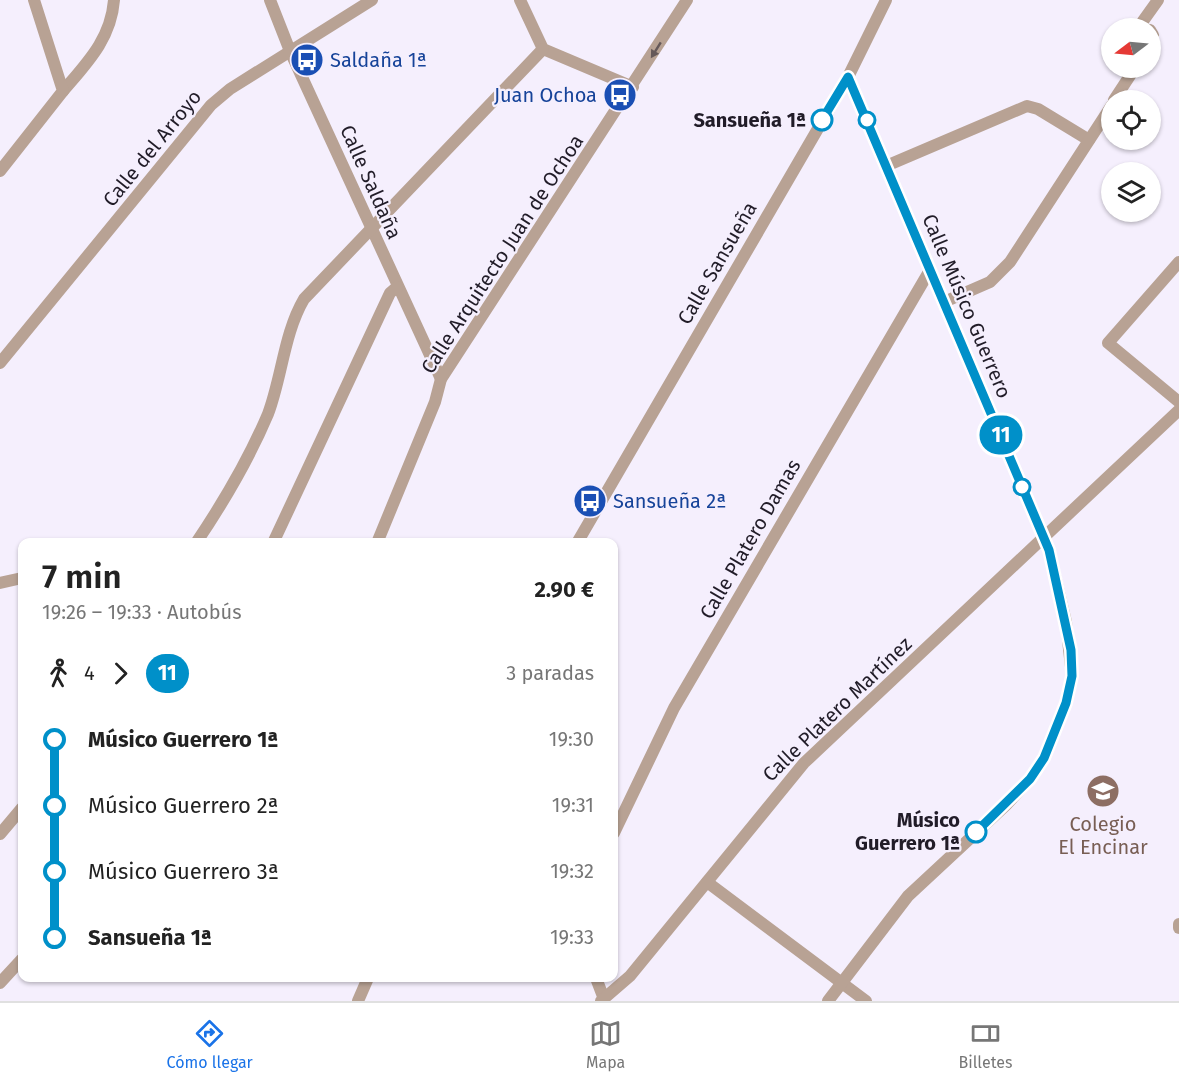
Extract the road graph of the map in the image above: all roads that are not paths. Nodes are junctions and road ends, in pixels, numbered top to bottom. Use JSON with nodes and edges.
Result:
{"nodes":[{"id":1,"x":34,"y":0,"type":"edge"},
{"id":2,"x":114,"y":0,"type":"edge"},
{"id":3,"x":270,"y":0,"type":"edge"},
{"id":4,"x":372,"y":0,"type":"edge"},
{"id":5,"x":520,"y":0,"type":"edge"},
{"id":6,"x":687,"y":0,"type":"edge"},
{"id":7,"x":886,"y":0,"type":"edge"},
{"id":8,"x":1158,"y":0,"type":"edge"},
{"id":9,"x":1146,"y":18,"type":"edge"},
{"id":10,"x":543,"y":50,"type":"junction"},
{"id":11,"x":290,"y":51,"type":"junction"},
{"id":12,"x":848,"y":77,"type":"junction"},
{"id":13,"x":633,"y":87,"type":"junction"},
{"id":14,"x":63,"y":90,"type":"junction"},
{"id":15,"x":1101,"y":122,"type":"edge"},
{"id":16,"x":1089,"y":140,"type":"junction"},
{"id":17,"x":886,"y":166,"type":"junction"},
{"id":18,"x":0,"y":171,"type":"edge"},
{"id":19,"x":370,"y":229,"type":"junction"},
{"id":20,"x":1179,"y":262,"type":"edge"},
{"id":21,"x":930,"y":270,"type":"junction"},
{"id":22,"x":397,"y":287,"type":"junction"},
{"id":23,"x":944,"y":302,"type":"junction"},
{"id":24,"x":0,"y":363,"type":"edge"},
{"id":25,"x":441,"y":379,"type":"junction"},
{"id":26,"x":1179,"y":402,"type":"edge"},
{"id":27,"x":1179,"y":410,"type":"edge"},
{"id":28,"x":199,"y":538,"type":"edge"},
{"id":29,"x":275,"y":538,"type":"edge"},
{"id":30,"x":379,"y":538,"type":"edge"},
{"id":31,"x":581,"y":538,"type":"edge"},
{"id":32,"x":1045,"y":539,"type":"junction"},
{"id":33,"x":18,"y":580,"type":"edge"},
{"id":34,"x":0,"y":583,"type":"edge"},
{"id":35,"x":18,"y":813,"type":"edge"},
{"id":36,"x":618,"y":823,"type":"edge"},
{"id":37,"x":0,"y":834,"type":"edge"},
{"id":38,"x":707,"y":882,"type":"junction"},
{"id":39,"x":18,"y":963,"type":"edge"},
{"id":40,"x":366,"y":982,"type":"edge"},
{"id":41,"x":597,"y":982,"type":"edge"},
{"id":42,"x":0,"y":983,"type":"edge"},
{"id":43,"x":842,"y":983,"type":"junction"},
{"id":44,"x":602,"y":1000,"type":"edge"},
{"id":45,"x":358,"y":1001,"type":"edge"},
{"id":46,"x":828,"y":1001,"type":"edge"},
{"id":47,"x":867,"y":1001,"type":"edge"}],
"edges":[{"from":1,"to":14,"type":"street"},
{"from":2,"to":14,"type":"street"},
{"from":3,"to":11,"type":"street","name":"Calle Saldaña"},
{"from":4,"to":11,"type":"street","name":"Calle del Arroyo"},
{"from":5,"to":10,"type":"street"},
{"from":6,"to":13,"type":"street","name":"Calle Arquitecto Juan de Ochoa","one_way":true},
{"from":7,"to":12,"type":"street","name":"Calle Sansueña"},
{"from":8,"to":9,"type":"street"},
{"from":10,"to":13,"type":"street"},
{"from":10,"to":19,"type":"street"},
{"from":11,"to":19,"type":"street","name":"Calle Saldaña"},
{"from":11,"to":24,"type":"street","name":"Calle del Arroyo"},
{"from":12,"to":17,"type":"street","name":"Calle Músico Guerrero"},
{"from":12,"to":31,"type":"street","name":"Calle Sansueña"},
{"from":13,"to":25,"type":"street","name":"Calle Arquitecto Juan de Ochoa"},
{"from":14,"to":18,"type":"street"},
{"from":15,"to":16,"type":"street"},
{"from":16,"to":17,"type":"street"},
{"from":16,"to":23,"type":"street"},
{"from":17,"to":21,"type":"street","name":"Calle Músico Guerrero"},
{"from":19,"to":22,"type":"street","name":"Calle Saldaña"},
{"from":19,"to":28,"type":"street"},
{"from":20,"to":26,"type":"street"},
{"from":21,"to":23,"type":"street","name":"Calle Músico Guerrero"},
{"from":21,"to":36,"type":"street","name":"Calle Platero Damas"},
{"from":22,"to":25,"type":"street","name":"Calle Saldaña"},
{"from":22,"to":29,"type":"street"},
{"from":23,"to":32,"type":"street","name":"Calle Músico Guerrero"},
{"from":25,"to":30,"type":"street","name":"Calle Arquitecto Juan de Ochoa"},
{"from":27,"to":32,"type":"street","name":"Calle Platero Martínez"},
{"from":32,"to":38,"type":"street","name":"Calle Platero Martínez"},
{"from":32,"to":43,"type":"street","name":"Calle Músico Guerrero"},
{"from":33,"to":34,"type":"street"},
{"from":35,"to":37,"type":"street"},
{"from":38,"to":43,"type":"street"},
{"from":38,"to":44,"type":"street","name":"Calle Platero Martínez"},
{"from":39,"to":42,"type":"street"},
{"from":40,"to":45,"type":"street"},
{"from":41,"to":44,"type":"street"},
{"from":43,"to":46,"type":"street","name":"Calle Músico Guerrero"},
{"from":43,"to":47,"type":"street"}]}
